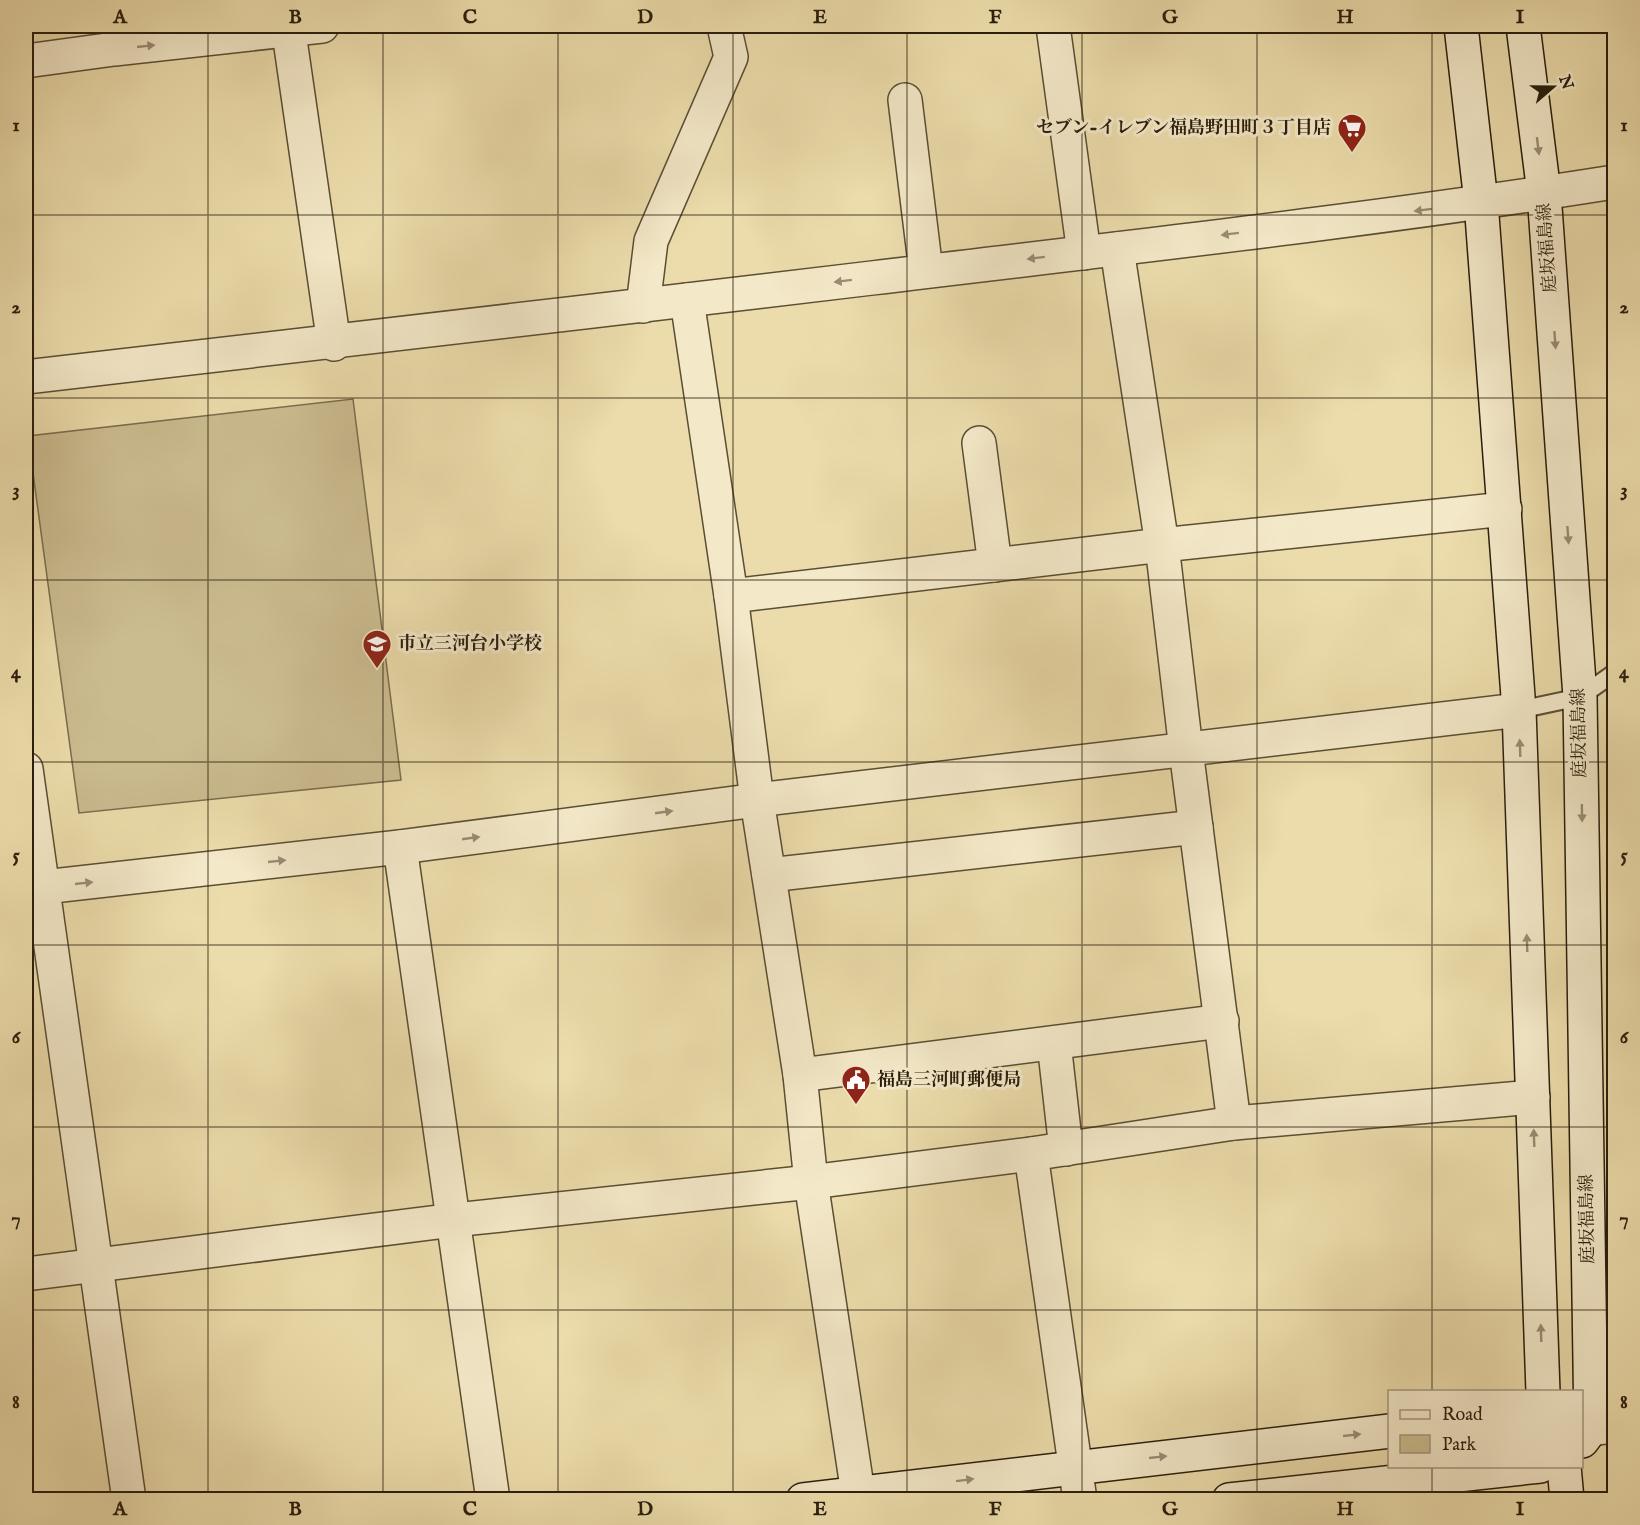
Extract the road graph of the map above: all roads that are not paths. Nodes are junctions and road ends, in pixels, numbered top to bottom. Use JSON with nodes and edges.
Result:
{"nodes":[{"id":1,"x":322,"y":26,"type":"edge"},
{"id":2,"x":724,"y":26,"type":"edge"},
{"id":3,"x":1053,"y":26,"type":"edge"},
{"id":4,"x":1461,"y":26,"type":"edge"},
{"id":5,"x":1523,"y":26,"type":"edge"},
{"id":6,"x":288,"y":28,"type":"edge"},
{"id":7,"x":112,"y":37,"type":"edge"},
{"id":8,"x":26,"y":61,"type":"edge"},
{"id":9,"x":905,"y":100,"type":"dead end"},
{"id":10,"x":1614,"y":182,"type":"edge"},
{"id":11,"x":1544,"y":193,"type":"junction"},
{"id":12,"x":1481,"y":202,"type":"junction"},
{"id":13,"x":1117,"y":249,"type":"junction"},
{"id":14,"x":1084,"y":253,"type":"junction"},
{"id":15,"x":926,"y":271,"type":"junction"},
{"id":16,"x":687,"y":300,"type":"junction"},
{"id":17,"x":643,"y":306,"type":"junction"},
{"id":18,"x":334,"y":344,"type":"junction"},
{"id":19,"x":26,"y":377,"type":"edge"},
{"id":20,"x":979,"y":443,"type":"dead end"},
{"id":21,"x":1505,"y":509,"type":"junction"},
{"id":22,"x":1162,"y":545,"type":"junction"},
{"id":23,"x":995,"y":565,"type":"junction"},
{"id":24,"x":731,"y":596,"type":"junction"},
{"id":25,"x":1614,"y":673,"type":"edge"},
{"id":26,"x":1580,"y":697,"type":"junction"},
{"id":27,"x":1519,"y":710,"type":"junction"},
{"id":28,"x":1186,"y":750,"type":"junction"},
{"id":29,"x":26,"y":769,"type":"edge"},
{"id":30,"x":758,"y":800,"type":"junction"},
{"id":31,"x":1196,"y":827,"type":"junction"},
{"id":32,"x":400,"y":847,"type":"junction"},
{"id":33,"x":769,"y":875,"type":"junction"},
{"id":34,"x":35,"y":889,"type":"edge"},
{"id":35,"x":1222,"y":1021,"type":"junction"},
{"id":36,"x":1054,"y":1043,"type":"junction"},
{"id":37,"x":800,"y":1075,"type":"junction"},
{"id":38,"x":1533,"y":1097,"type":"junction"},
{"id":39,"x":1234,"y":1123,"type":"junction"},
{"id":40,"x":1066,"y":1149,"type":"junction"},
{"id":41,"x":1031,"y":1154,"type":"junction"},
{"id":42,"x":811,"y":1182,"type":"junction"},
{"id":43,"x":454,"y":1220,"type":"junction"},
{"id":44,"x":95,"y":1265,"type":"junction"},
{"id":45,"x":26,"y":1274,"type":"edge"},
{"id":46,"x":1543,"y":1390,"type":"edge"},
{"id":47,"x":1592,"y":1430,"type":"edge"},
{"id":48,"x":1388,"y":1431,"type":"edge"},
{"id":49,"x":1076,"y":1466,"type":"junction"},
{"id":50,"x":1531,"y":1468,"type":"edge"},
{"id":51,"x":1564,"y":1468,"type":"edge"},
{"id":52,"x":859,"y":1496,"type":"edge"},
{"id":53,"x":129,"y":1500,"type":"edge"},
{"id":54,"x":493,"y":1500,"type":"edge"},
{"id":55,"x":802,"y":1500,"type":"edge"},
{"id":56,"x":1080,"y":1500,"type":"edge"},
{"id":57,"x":1229,"y":1500,"type":"edge"},
{"id":58,"x":1567,"y":1500,"type":"edge"}],
"edges":[{"from":1,"to":6,"type":"street"},
{"from":2,"to":17,"type":"street"},
{"from":3,"to":14,"type":"street"},
{"from":4,"to":12,"type":"street"},
{"from":5,"to":11,"type":"street","name":"庭坂福島線","one_way":true},
{"from":7,"to":6,"type":"street","one_way":true},
{"from":6,"to":18,"type":"street"},
{"from":7,"to":8,"type":"street"},
{"from":9,"to":15,"type":"street"},
{"from":10,"to":11,"type":"street"},
{"from":11,"to":12,"type":"street"},
{"from":11,"to":26,"type":"street","name":"庭坂福島線","one_way":true},
{"from":12,"to":13,"type":"street","one_way":true},
{"from":12,"to":21,"type":"street"},
{"from":13,"to":14,"type":"street"},
{"from":13,"to":22,"type":"street"},
{"from":14,"to":15,"type":"street","one_way":true},
{"from":15,"to":16,"type":"street","one_way":true},
{"from":16,"to":17,"type":"street"},
{"from":16,"to":24,"type":"street"},
{"from":17,"to":18,"type":"street"},
{"from":18,"to":19,"type":"street"},
{"from":20,"to":23,"type":"street"},
{"from":21,"to":22,"type":"street"},
{"from":21,"to":27,"type":"street"},
{"from":22,"to":23,"type":"street"},
{"from":22,"to":28,"type":"street"},
{"from":23,"to":24,"type":"street"},
{"from":24,"to":30,"type":"street"},
{"from":25,"to":26,"type":"lane"},
{"from":26,"to":27,"type":"lane"},
{"from":26,"to":47,"type":"street","name":"庭坂福島線","one_way":true},
{"from":27,"to":28,"type":"street"},
{"from":38,"to":27,"type":"street","one_way":true},
{"from":28,"to":30,"type":"street"},
{"from":28,"to":31,"type":"street"},
{"from":29,"to":34,"type":"street"},
{"from":32,"to":30,"type":"street","one_way":true},
{"from":30,"to":33,"type":"street"},
{"from":31,"to":33,"type":"street"},
{"from":31,"to":35,"type":"street"},
{"from":34,"to":32,"type":"street","one_way":true},
{"from":32,"to":43,"type":"street"},
{"from":33,"to":37,"type":"street"},
{"from":34,"to":44,"type":"street"},
{"from":35,"to":36,"type":"street"},
{"from":35,"to":39,"type":"street"},
{"from":36,"to":37,"type":"street"},
{"from":36,"to":40,"type":"street"},
{"from":37,"to":42,"type":"street"},
{"from":38,"to":39,"type":"street"},
{"from":46,"to":38,"type":"street","one_way":true},
{"from":39,"to":40,"type":"street"},
{"from":40,"to":41,"type":"street"},
{"from":41,"to":42,"type":"street"},
{"from":41,"to":49,"type":"street"},
{"from":42,"to":43,"type":"street"},
{"from":42,"to":52,"type":"street"},
{"from":43,"to":44,"type":"street"},
{"from":43,"to":54,"type":"street"},
{"from":44,"to":45,"type":"street"},
{"from":44,"to":53,"type":"street"},
{"from":49,"to":48,"type":"street","one_way":true},
{"from":52,"to":49,"type":"street","one_way":true},
{"from":49,"to":56,"type":"street"},
{"from":50,"to":57,"type":"street"},
{"from":51,"to":58,"type":"street"},
{"from":52,"to":55,"type":"street"}]}
